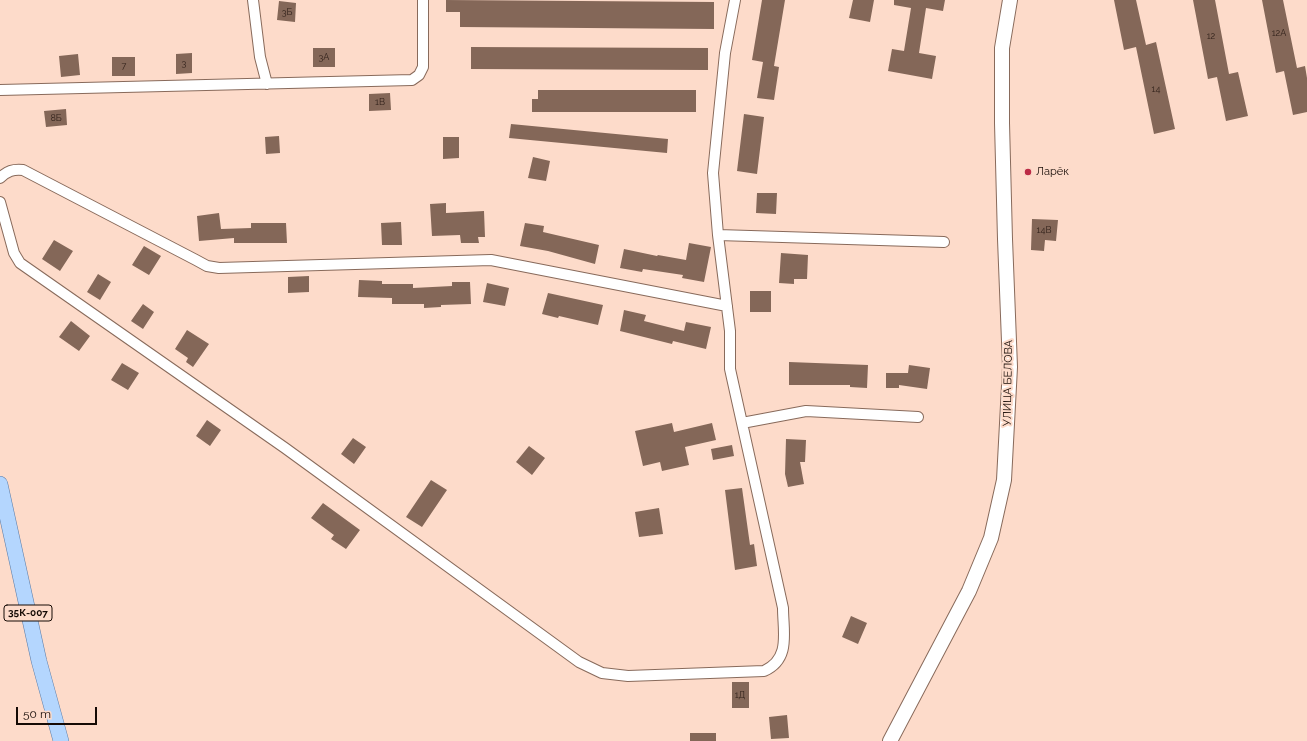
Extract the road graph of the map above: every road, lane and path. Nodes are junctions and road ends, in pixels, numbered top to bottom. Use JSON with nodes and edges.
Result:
{"nodes":[{"id":1,"x":253,"y":0,"type":"edge"},
{"id":2,"x":423,"y":0,"type":"edge"},
{"id":3,"x":735,"y":0,"type":"edge"},
{"id":4,"x":1010,"y":0,"type":"edge"},
{"id":5,"x":267,"y":84,"type":"junction"},
{"id":6,"x":0,"y":90,"type":"edge"},
{"id":7,"x":0,"y":178,"type":"edge"},
{"id":8,"x":0,"y":202,"type":"edge"},
{"id":9,"x":718,"y":235,"type":"junction"},
{"id":10,"x":944,"y":242,"type":"dead end"},
{"id":11,"x":727,"y":306,"type":"junction"},
{"id":12,"x":918,"y":417,"type":"dead end"},
{"id":13,"x":742,"y":423,"type":"junction"},
{"id":14,"x":0,"y":484,"type":"edge"},
{"id":15,"x":61,"y":741,"type":"edge"},
{"id":16,"x":890,"y":741,"type":"edge"}],
"edges":[{"from":1,"to":5,"type":"street"},
{"from":2,"to":5,"type":"street"},
{"from":3,"to":9,"type":"street"},
{"from":4,"to":16,"type":"main road","name":"УЛИЦА БЕЛОВА"},
{"from":5,"to":6,"type":"street"},
{"from":7,"to":11,"type":"street"},
{"from":8,"to":13,"type":"street"},
{"from":9,"to":10,"type":"street"},
{"from":9,"to":11,"type":"street"},
{"from":11,"to":13,"type":"street"},
{"from":12,"to":13,"type":"street"},
{"from":14,"to":15,"type":"main road","number":"35К-007"}]}
